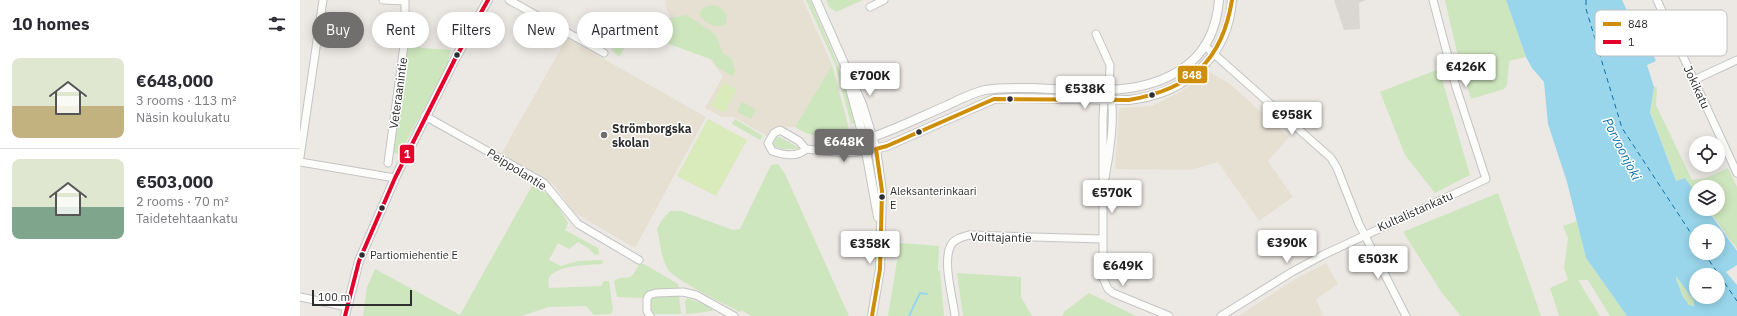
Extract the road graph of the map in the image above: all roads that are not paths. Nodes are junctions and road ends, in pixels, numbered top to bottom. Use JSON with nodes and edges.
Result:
{"nodes":[{"id":1,"x":323,"y":0,"type":"edge"},
{"id":2,"x":383,"y":0,"type":"edge"},
{"id":3,"x":488,"y":0,"type":"edge"},
{"id":4,"x":509,"y":0,"type":"edge"},
{"id":5,"x":816,"y":0,"type":"edge"},
{"id":6,"x":884,"y":0,"type":"edge"},
{"id":7,"x":1219,"y":0,"type":"edge"},
{"id":8,"x":1232,"y":0,"type":"edge"},
{"id":9,"x":1433,"y":0,"type":"edge"},
{"id":10,"x":1657,"y":0,"type":"edge"},
{"id":11,"x":405,"y":1,"type":"edge"},
{"id":12,"x":870,"y":7,"type":"dead end"},
{"id":13,"x":1662,"y":10,"type":"edge"},
{"id":14,"x":1096,"y":34,"type":"dead end"},
{"id":15,"x":1205,"y":46,"type":"junction"},
{"id":16,"x":604,"y":53,"type":"dead end"},
{"id":17,"x":1213,"y":54,"type":"junction"},
{"id":18,"x":1683,"y":56,"type":"edge"},
{"id":19,"x":1737,"y":60,"type":"edge"},
{"id":20,"x":845,"y":65,"type":"junction"},
{"id":21,"x":1694,"y":80,"type":"junction"},
{"id":22,"x":1109,"y":89,"type":"junction"},
{"id":23,"x":1108,"y":100,"type":"junction"},
{"id":24,"x":426,"y":116,"type":"junction"},
{"id":25,"x":873,"y":137,"type":"junction"},
{"id":26,"x":864,"y":140,"type":"junction"},
{"id":27,"x":806,"y":149,"type":"junction"},
{"id":28,"x":876,"y":149,"type":"junction"},
{"id":29,"x":823,"y":150,"type":"junction"},
{"id":30,"x":866,"y":151,"type":"junction"},
{"id":31,"x":300,"y":157,"type":"edge"},
{"id":32,"x":300,"y":162,"type":"edge"},
{"id":33,"x":388,"y":163,"type":"dead end"},
{"id":34,"x":1737,"y":173,"type":"edge"},
{"id":35,"x":394,"y":178,"type":"junction"},
{"id":36,"x":880,"y":227,"type":"junction"},
{"id":37,"x":1365,"y":234,"type":"junction"},
{"id":38,"x":1102,"y":239,"type":"junction"},
{"id":39,"x":639,"y":260,"type":"dead end"},
{"id":40,"x":300,"y":297,"type":"edge"},
{"id":41,"x":873,"y":305,"type":"junction"},
{"id":42,"x":347,"y":307,"type":"junction"},
{"id":43,"x":345,"y":316,"type":"edge"},
{"id":44,"x":650,"y":316,"type":"edge"},
{"id":45,"x":725,"y":316,"type":"edge"},
{"id":46,"x":734,"y":316,"type":"edge"},
{"id":47,"x":867,"y":316,"type":"edge"},
{"id":48,"x":872,"y":316,"type":"edge"},
{"id":49,"x":954,"y":316,"type":"edge"},
{"id":50,"x":1169,"y":316,"type":"edge"},
{"id":51,"x":1221,"y":316,"type":"edge"},
{"id":52,"x":1406,"y":316,"type":"edge"}],
"edges":[{"from":1,"to":31,"type":"street"},
{"from":2,"to":11,"type":"street"},
{"from":3,"to":24,"type":"street"},
{"from":4,"to":16,"type":"street"},
{"from":5,"to":20,"type":"street"},
{"from":6,"to":12,"type":"street"},
{"from":7,"to":15,"type":"street"},
{"from":8,"to":17,"type":"street"},
{"from":9,"to":37,"type":"street","name":"Kultalistankatu"},
{"from":10,"to":13,"type":"street","name":"Jokikatu"},
{"from":11,"to":33,"type":"street","name":"Veteraanintie"},
{"from":14,"to":22,"type":"street"},
{"from":15,"to":17,"type":"street"},
{"from":15,"to":22,"type":"street"},
{"from":17,"to":23,"type":"street"},
{"from":17,"to":37,"type":"street"},
{"from":18,"to":21,"type":"street","name":"Jokikatu"},
{"from":19,"to":21,"type":"street"},
{"from":20,"to":25,"type":"street"},
{"from":20,"to":26,"type":"street"},
{"from":21,"to":34,"type":"street","name":"Jokikatu"},
{"from":22,"to":23,"type":"street"},
{"from":22,"to":25,"type":"street"},
{"from":23,"to":28,"type":"street"},
{"from":23,"to":38,"type":"street"},
{"from":24,"to":35,"type":"street"},
{"from":24,"to":39,"type":"street","name":"Peippolantie"},
{"from":25,"to":26,"type":"street"},
{"from":25,"to":28,"type":"street"},
{"from":26,"to":29,"type":"street"},
{"from":26,"to":30,"type":"street"},
{"from":27,"to":27,"type":"street"},
{"from":27,"to":29,"type":"street"},
{"from":28,"to":30,"type":"street"},
{"from":28,"to":36,"type":"street"},
{"from":29,"to":30,"type":"street"},
{"from":30,"to":36,"type":"street"},
{"from":32,"to":35,"type":"street"},
{"from":35,"to":42,"type":"street"},
{"from":36,"to":41,"type":"street"},
{"from":37,"to":51,"type":"street","name":"Kultalistankatu"},
{"from":37,"to":52,"type":"street"},
{"from":38,"to":49,"type":"street","name":"Voittajantie"},
{"from":38,"to":50,"type":"street"},
{"from":40,"to":42,"type":"street"},
{"from":41,"to":47,"type":"street"},
{"from":41,"to":48,"type":"street"},
{"from":42,"to":43,"type":"street"},
{"from":44,"to":46,"type":"street"},
{"from":45,"to":46,"type":"street"}]}
